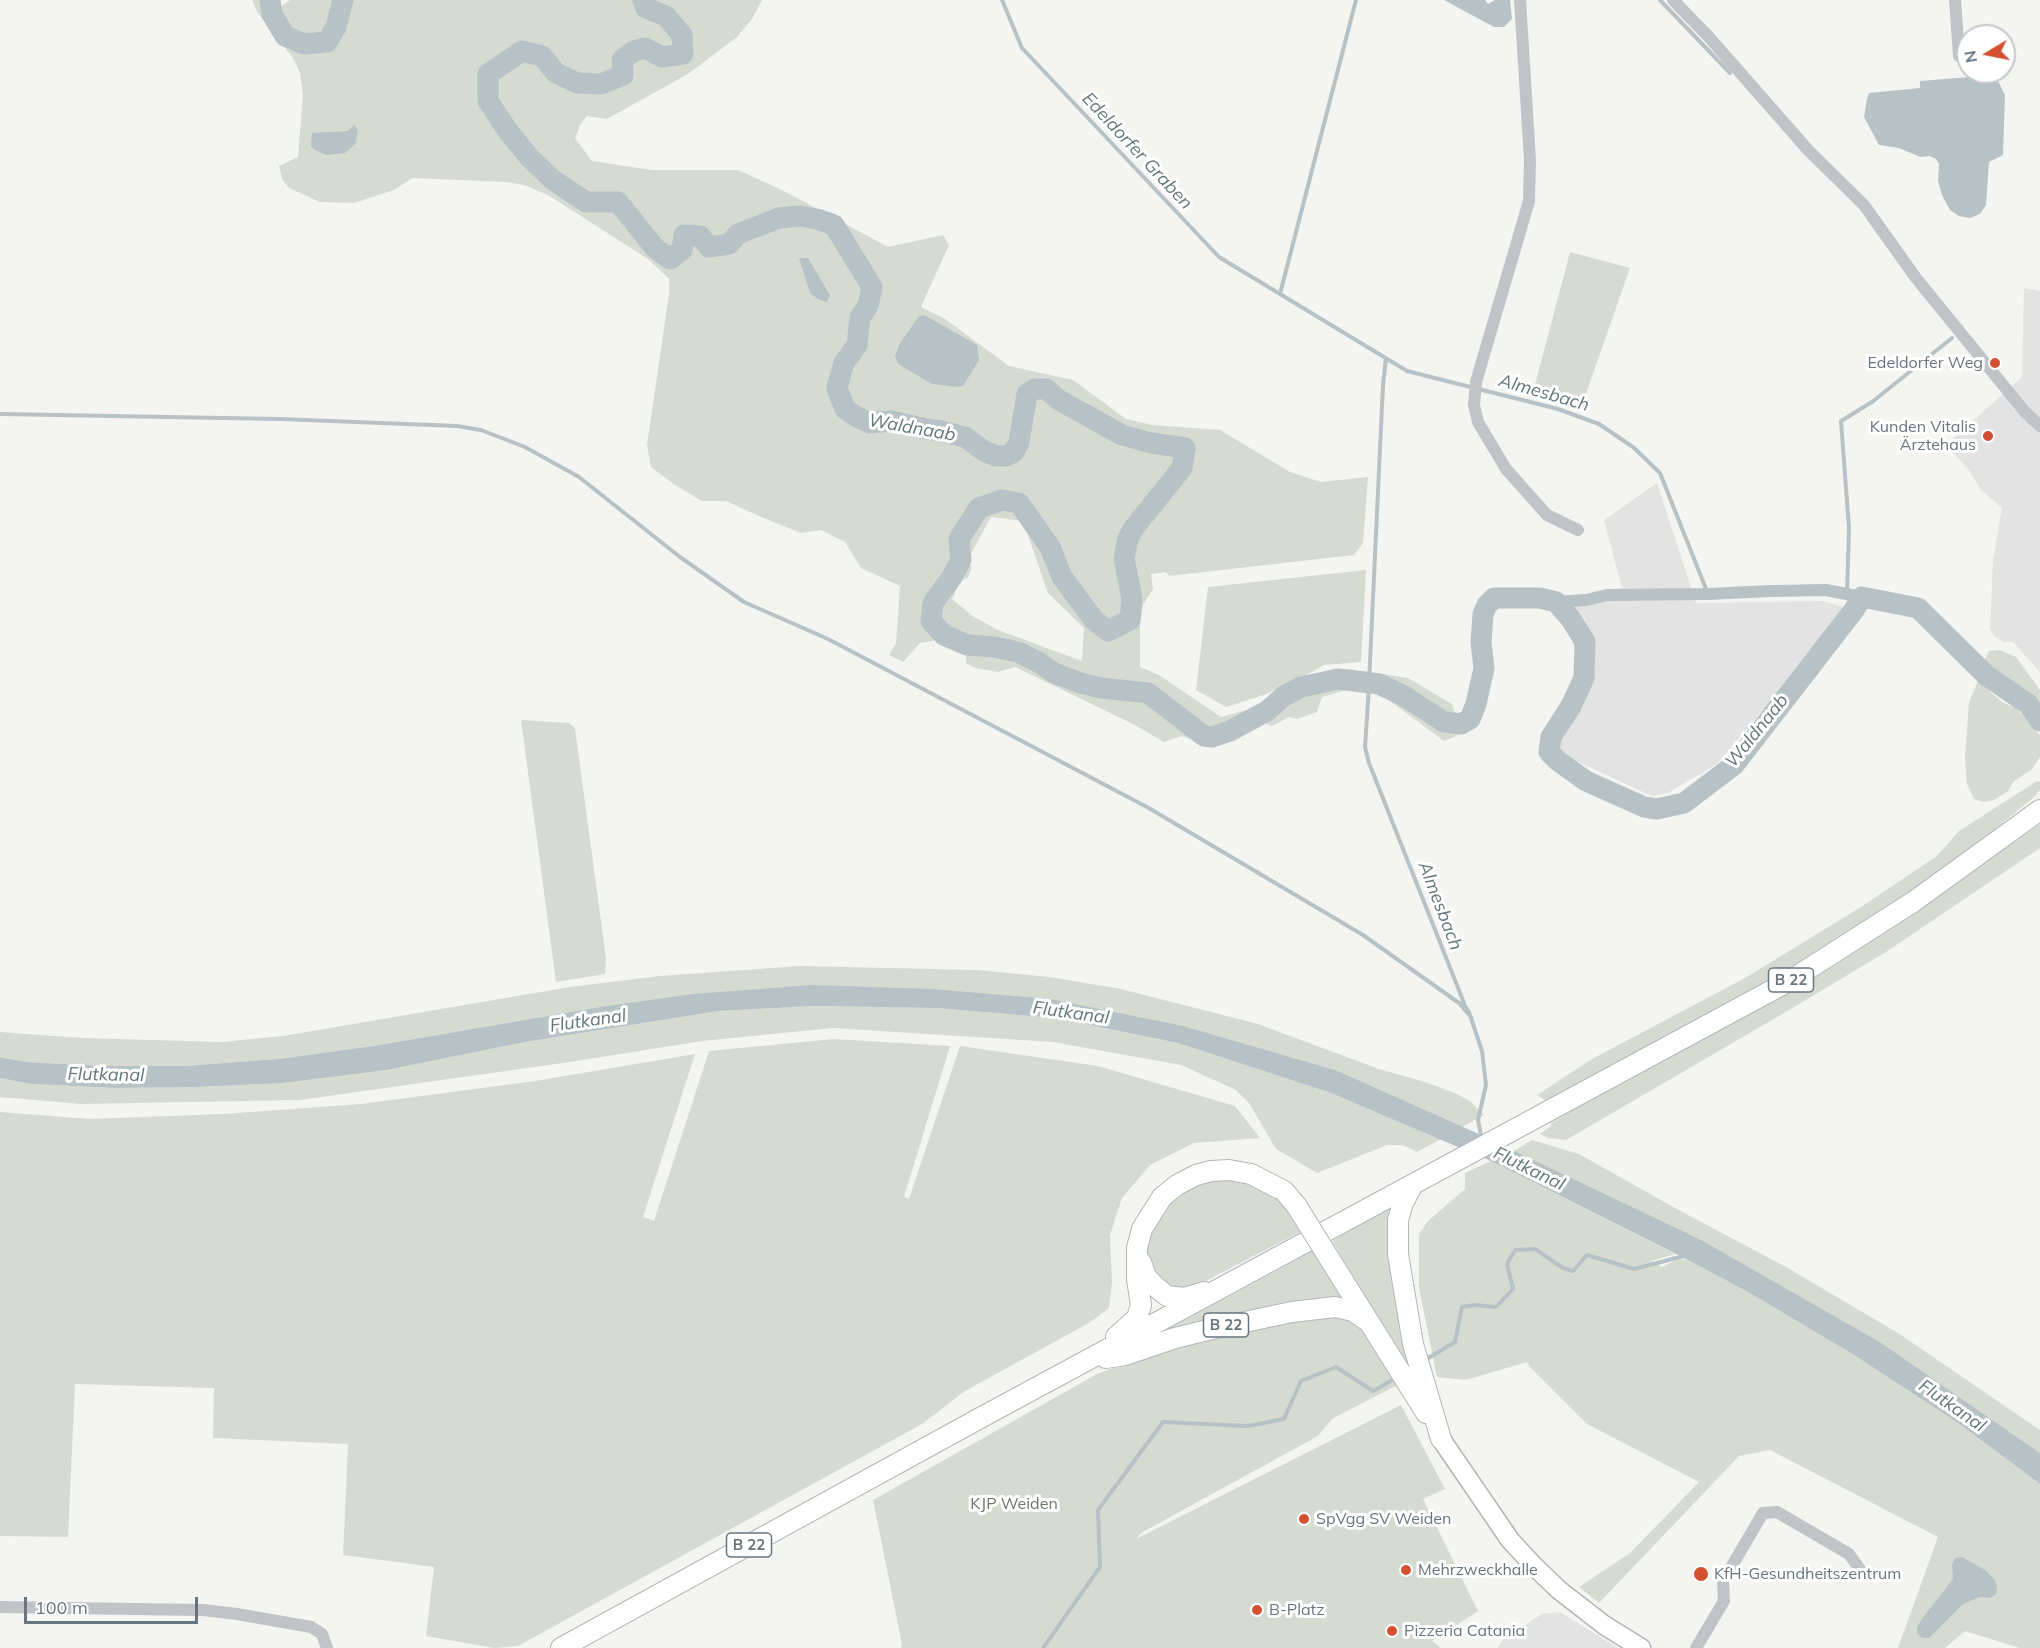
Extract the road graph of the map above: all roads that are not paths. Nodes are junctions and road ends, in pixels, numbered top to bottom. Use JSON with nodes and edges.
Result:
{"nodes":[{"id":1,"x":1520,"y":0,"type":"edge"},
{"id":2,"x":1673,"y":0,"type":"edge"},
{"id":3,"x":1955,"y":0,"type":"edge"},
{"id":4,"x":1957,"y":24,"type":"edge"},
{"id":5,"x":2040,"y":426,"type":"edge"},
{"id":6,"x":1578,"y":530,"type":"dead end"},
{"id":7,"x":2040,"y":810,"type":"edge"},
{"id":8,"x":1412,"y":1186,"type":"junction"},
{"id":9,"x":1137,"y":1248,"type":"junction"},
{"id":10,"x":1233,"y":1283,"type":"junction"},
{"id":11,"x":1369,"y":1322,"type":"junction"},
{"id":12,"x":1083,"y":1363,"type":"junction"},
{"id":13,"x":1424,"y":1400,"type":"junction"},
{"id":14,"x":1441,"y":1438,"type":"joint"},
{"id":15,"x":1862,"y":1572,"type":"dead end"},
{"id":16,"x":0,"y":1607,"type":"edge"},
{"id":17,"x":327,"y":1648,"type":"edge"},
{"id":18,"x":561,"y":1648,"type":"edge"},
{"id":19,"x":1641,"y":1648,"type":"edge"},
{"id":20,"x":1696,"y":1648,"type":"edge"}],
"edges":[{"from":1,"to":6,"type":"street"},
{"from":2,"to":5,"type":"street"},
{"from":3,"to":4,"type":"street"},
{"from":7,"to":8,"type":"main road","number":"B 22"},
{"from":8,"to":10,"type":"main road","number":"B 22"},
{"from":8,"to":13,"type":"main road"},
{"from":9,"to":10,"type":"main road"},
{"from":9,"to":11,"type":"main road","bridge":true},
{"from":9,"to":12,"type":"main road"},
{"from":10,"to":12,"type":"main road","number":"B 22"},
{"from":11,"to":12,"type":"main road","number":"B 22"},
{"from":11,"to":13,"type":"main road"},
{"from":12,"to":18,"type":"main road","number":"B 22"},
{"from":13,"to":14,"type":"main road"},
{"from":14,"to":19,"type":"street"},
{"from":15,"to":20,"type":"street"},
{"from":16,"to":17,"type":"street"}]}
